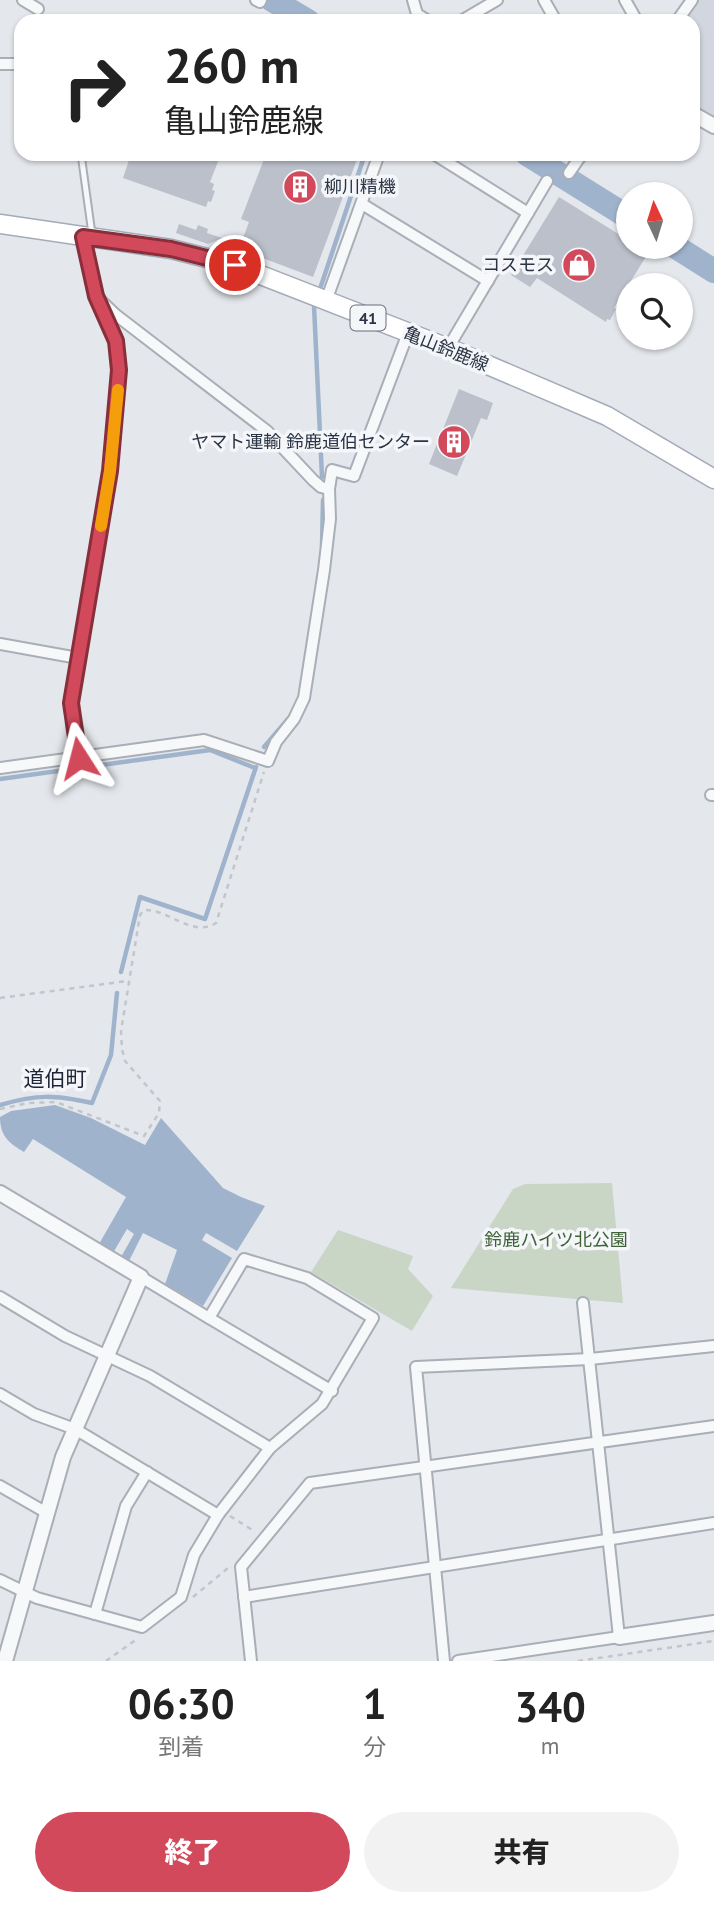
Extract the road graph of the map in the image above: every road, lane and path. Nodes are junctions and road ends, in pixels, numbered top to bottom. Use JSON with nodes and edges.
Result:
{"nodes":[{"id":1,"x":23,"y":0,"type":"edge"},
{"id":2,"x":256,"y":0,"type":"edge"},
{"id":3,"x":261,"y":0,"type":"edge"},
{"id":4,"x":497,"y":0,"type":"edge"},
{"id":5,"x":38,"y":9,"type":"dead end"},
{"id":6,"x":473,"y":14,"type":"edge"},
{"id":7,"x":82,"y":161,"type":"edge"},
{"id":8,"x":377,"y":161,"type":"edge"},
{"id":9,"x":445,"y":161,"type":"edge"},
{"id":10,"x":577,"y":161,"type":"edge"},
{"id":11,"x":569,"y":173,"type":"dead end"},
{"id":12,"x":547,"y":181,"type":"dead end"},
{"id":13,"x":362,"y":204,"type":"junction"},
{"id":14,"x":528,"y":213,"type":"junction"},
{"id":15,"x":0,"y":224,"type":"edge"},
{"id":16,"x":87,"y":237,"type":"junction"},
{"id":17,"x":488,"y":281,"type":"junction"},
{"id":18,"x":96,"y":296,"type":"junction"},
{"id":19,"x":326,"y":301,"type":"junction"},
{"id":20,"x":408,"y":333,"type":"junction"},
{"id":21,"x":448,"y":348,"type":"junction"},
{"id":22,"x":714,"y":479,"type":"edge"},
{"id":23,"x":329,"y":489,"type":"junction"},
{"id":24,"x":0,"y":644,"type":"edge"},
{"id":25,"x":78,"y":658,"type":"junction"},
{"id":26,"x":79,"y":758,"type":"junction"},
{"id":27,"x":268,"y":761,"type":"junction"},
{"id":28,"x":0,"y":768,"type":"edge"},
{"id":29,"x":127,"y":981,"type":"junction"},
{"id":30,"x":0,"y":998,"type":"edge"},
{"id":31,"x":0,"y":1110,"type":"edge"},
{"id":32,"x":0,"y":1193,"type":"edge"},
{"id":33,"x":141,"y":1277,"type":"junction"},
{"id":34,"x":0,"y":1297,"type":"edge"},
{"id":35,"x":583,"y":1303,"type":"dead end"},
{"id":36,"x":209,"y":1318,"type":"junction"},
{"id":37,"x":714,"y":1346,"type":"edge"},
{"id":38,"x":107,"y":1355,"type":"junction"},
{"id":39,"x":590,"y":1359,"type":"junction"},
{"id":40,"x":332,"y":1391,"type":"junction"},
{"id":41,"x":0,"y":1394,"type":"edge"},
{"id":42,"x":714,"y":1426,"type":"edge"},
{"id":43,"x":75,"y":1429,"type":"junction"},
{"id":44,"x":598,"y":1442,"type":"junction"},
{"id":45,"x":270,"y":1448,"type":"junction"},
{"id":46,"x":426,"y":1467,"type":"junction"},
{"id":47,"x":148,"y":1472,"type":"junction"},
{"id":48,"x":0,"y":1486,"type":"edge"},
{"id":49,"x":47,"y":1513,"type":"junction"},
{"id":50,"x":219,"y":1513,"type":"junction"},
{"id":51,"x":714,"y":1523,"type":"edge"},
{"id":52,"x":257,"y":1533,"type":"dead end"},
{"id":53,"x":609,"y":1538,"type":"junction"},
{"id":54,"x":435,"y":1567,"type":"junction"},
{"id":55,"x":0,"y":1580,"type":"edge"},
{"id":56,"x":25,"y":1593,"type":"junction"},
{"id":57,"x":244,"y":1597,"type":"junction"},
{"id":58,"x":95,"y":1614,"type":"junction"},
{"id":59,"x":714,"y":1623,"type":"edge"},
{"id":60,"x":619,"y":1637,"type":"junction"},
{"id":61,"x":714,"y":1641,"type":"edge"},
{"id":62,"x":5,"y":1661,"type":"edge"},
{"id":63,"x":251,"y":1661,"type":"edge"},
{"id":64,"x":444,"y":1661,"type":"edge"},
{"id":65,"x":458,"y":1661,"type":"edge"},
{"id":66,"x":578,"y":1661,"type":"edge"}],
"edges":[{"from":1,"to":5,"type":"street"},
{"from":2,"to":3,"type":"street"},
{"from":4,"to":6,"type":"street"},
{"from":7,"to":16,"type":"lane"},
{"from":8,"to":13,"type":"street"},
{"from":9,"to":14,"type":"street"},
{"from":10,"to":11,"type":"street"},
{"from":12,"to":14,"type":"street"},
{"from":13,"to":17,"type":"street"},
{"from":13,"to":19,"type":"street"},
{"from":14,"to":17,"type":"street"},
{"from":15,"to":16,"type":"main road","name":"亀山鈴鹿線","number":"41"},
{"from":16,"to":18,"type":"street"},
{"from":16,"to":19,"type":"main road","name":"亀山鈴鹿線","number":"41"},
{"from":17,"to":21,"type":"street"},
{"from":18,"to":23,"type":"street"},
{"from":18,"to":25,"type":"street"},
{"from":19,"to":20,"type":"main road","name":"亀山鈴鹿線","number":"41"},
{"from":20,"to":21,"type":"main road","name":"亀山鈴鹿線","number":"41"},
{"from":20,"to":23,"type":"street"},
{"from":21,"to":22,"type":"main road","name":"亀山鈴鹿線","number":"41"},
{"from":23,"to":27,"type":"street"},
{"from":24,"to":25,"type":"street"},
{"from":25,"to":26,"type":"street"},
{"from":26,"to":27,"type":"street"},
{"from":26,"to":28,"type":"street"},
{"from":27,"to":29,"type":"path"},
{"from":29,"to":30,"type":"path"},
{"from":29,"to":31,"type":"path"},
{"from":32,"to":33,"type":"street"},
{"from":33,"to":36,"type":"street"},
{"from":33,"to":38,"type":"street"},
{"from":34,"to":38,"type":"street"},
{"from":35,"to":39,"type":"street"},
{"from":36,"to":40,"type":"street"},
{"from":36,"to":40,"type":"street"},
{"from":37,"to":39,"type":"street"},
{"from":38,"to":43,"type":"street"},
{"from":38,"to":45,"type":"street"},
{"from":39,"to":44,"type":"street"},
{"from":39,"to":46,"type":"street"},
{"from":40,"to":45,"type":"street"},
{"from":41,"to":43,"type":"street"},
{"from":42,"to":44,"type":"street"},
{"from":43,"to":47,"type":"street"},
{"from":43,"to":49,"type":"street"},
{"from":44,"to":46,"type":"street"},
{"from":44,"to":53,"type":"street"},
{"from":45,"to":50,"type":"street"},
{"from":46,"to":54,"type":"street"},
{"from":46,"to":57,"type":"street"},
{"from":47,"to":50,"type":"street"},
{"from":47,"to":58,"type":"street"},
{"from":48,"to":49,"type":"street"},
{"from":49,"to":56,"type":"street"},
{"from":50,"to":52,"type":"path"},
{"from":50,"to":58,"type":"street"},
{"from":51,"to":53,"type":"street"},
{"from":53,"to":54,"type":"street"},
{"from":53,"to":60,"type":"street"},
{"from":54,"to":57,"type":"street"},
{"from":54,"to":64,"type":"street"},
{"from":55,"to":56,"type":"street"},
{"from":56,"to":58,"type":"street"},
{"from":56,"to":62,"type":"street"},
{"from":57,"to":63,"type":"street"},
{"from":59,"to":60,"type":"street"},
{"from":60,"to":65,"type":"street"},
{"from":61,"to":66,"type":"path"}]}
